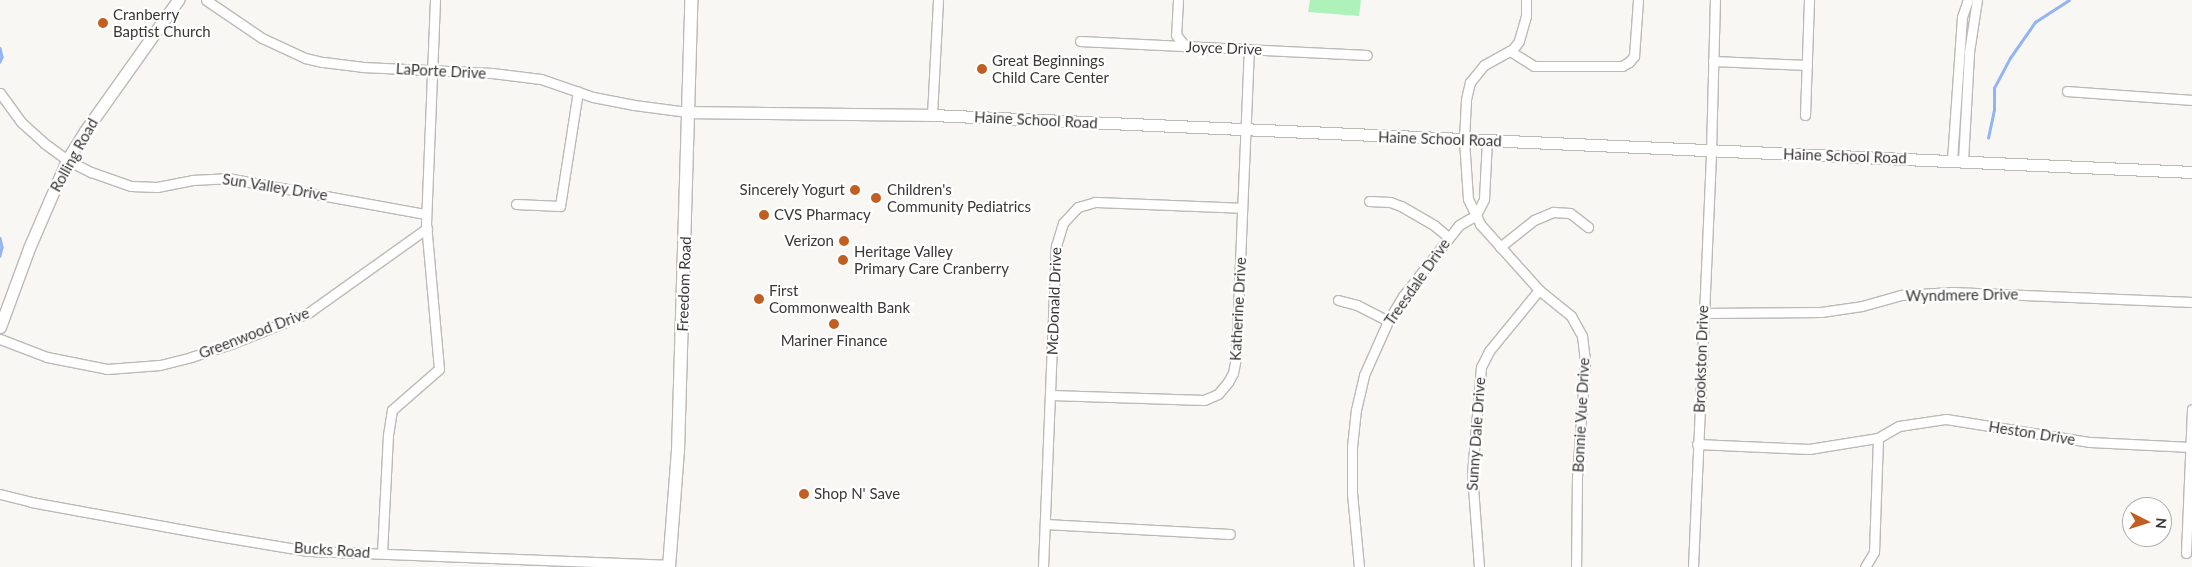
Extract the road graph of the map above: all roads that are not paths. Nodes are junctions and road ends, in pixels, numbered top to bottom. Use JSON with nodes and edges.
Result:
{"nodes":[{"id":1,"x":178,"y":0,"type":"edge"},
{"id":2,"x":206,"y":0,"type":"edge"},
{"id":3,"x":435,"y":0,"type":"edge"},
{"id":4,"x":691,"y":0,"type":"edge"},
{"id":5,"x":938,"y":0,"type":"edge"},
{"id":6,"x":1178,"y":0,"type":"edge"},
{"id":7,"x":1526,"y":0,"type":"edge"},
{"id":8,"x":1638,"y":0,"type":"edge"},
{"id":9,"x":1715,"y":0,"type":"edge"},
{"id":10,"x":1810,"y":0,"type":"edge"},
{"id":11,"x":1975,"y":1,"type":"edge"},
{"id":12,"x":1080,"y":42,"type":"dead end"},
{"id":13,"x":1186,"y":47,"type":"junction"},
{"id":14,"x":1249,"y":49,"type":"junction"},
{"id":15,"x":1510,"y":51,"type":"junction"},
{"id":16,"x":1368,"y":55,"type":"dead end"},
{"id":17,"x":1713,"y":61,"type":"junction"},
{"id":18,"x":1806,"y":65,"type":"junction"},
{"id":19,"x":431,"y":70,"type":"junction"},
{"id":20,"x":2067,"y":91,"type":"dead end"},
{"id":21,"x":578,"y":92,"type":"junction"},
{"id":22,"x":0,"y":93,"type":"edge"},
{"id":23,"x":2192,"y":100,"type":"edge"},
{"id":24,"x":688,"y":112,"type":"junction"},
{"id":25,"x":932,"y":115,"type":"junction"},
{"id":26,"x":1805,"y":115,"type":"dead end"},
{"id":27,"x":1246,"y":131,"type":"junction"},
{"id":28,"x":1464,"y":140,"type":"junction"},
{"id":29,"x":1487,"y":140,"type":"junction"},
{"id":30,"x":1711,"y":151,"type":"junction"},
{"id":31,"x":67,"y":160,"type":"junction"},
{"id":32,"x":1958,"y":160,"type":"junction"},
{"id":33,"x":2192,"y":172,"type":"edge"},
{"id":34,"x":1369,"y":201,"type":"dead end"},
{"id":35,"x":516,"y":204,"type":"dead end"},
{"id":36,"x":1242,"y":208,"type":"junction"},
{"id":37,"x":426,"y":214,"type":"junction"},
{"id":38,"x":1476,"y":215,"type":"junction"},
{"id":39,"x":1588,"y":227,"type":"dead end"},
{"id":40,"x":427,"y":228,"type":"junction"},
{"id":41,"x":1448,"y":237,"type":"junction"},
{"id":42,"x":1500,"y":246,"type":"junction"},
{"id":43,"x":1539,"y":290,"type":"junction"},
{"id":44,"x":1338,"y":300,"type":"dead end"},
{"id":45,"x":2192,"y":302,"type":"edge"},
{"id":46,"x":1703,"y":313,"type":"junction"},
{"id":47,"x":1388,"y":321,"type":"junction"},
{"id":48,"x":0,"y":327,"type":"edge"},
{"id":49,"x":0,"y":340,"type":"edge"},
{"id":50,"x":1051,"y":395,"type":"junction"},
{"id":51,"x":2192,"y":409,"type":"edge"},
{"id":52,"x":1878,"y":438,"type":"junction"},
{"id":53,"x":1697,"y":444,"type":"junction"},
{"id":54,"x":2191,"y":447,"type":"edge"},
{"id":55,"x":0,"y":494,"type":"edge"},
{"id":56,"x":1044,"y":524,"type":"junction"},
{"id":57,"x":1230,"y":534,"type":"dead end"},
{"id":58,"x":382,"y":553,"type":"junction"},
{"id":59,"x":2186,"y":553,"type":"dead end"},
{"id":60,"x":669,"y":566,"type":"edge"},
{"id":61,"x":1043,"y":567,"type":"edge"},
{"id":62,"x":1360,"y":567,"type":"edge"},
{"id":63,"x":1479,"y":567,"type":"edge"},
{"id":64,"x":1576,"y":567,"type":"edge"},
{"id":65,"x":1693,"y":567,"type":"edge"},
{"id":66,"x":1864,"y":567,"type":"edge"}],
"edges":[{"from":1,"to":31,"type":"street","name":"Rolling Road"},
{"from":2,"to":19,"type":"street","name":"LaPorte Drive"},
{"from":3,"to":19,"type":"street"},
{"from":4,"to":24,"type":"main road","name":"Freedom Road"},
{"from":5,"to":25,"type":"street"},
{"from":6,"to":13,"type":"street"},
{"from":7,"to":15,"type":"street"},
{"from":8,"to":15,"type":"street"},
{"from":9,"to":17,"type":"street","name":"Brookston Drive"},
{"from":10,"to":18,"type":"street"},
{"from":11,"to":32,"type":"street"},
{"from":12,"to":13,"type":"street","name":"Joyce Drive"},
{"from":13,"to":14,"type":"street","name":"Joyce Drive"},
{"from":14,"to":16,"type":"street","name":"Joyce Drive"},
{"from":14,"to":27,"type":"street","name":"Katherine Drive"},
{"from":15,"to":28,"type":"street","name":"Bonnie Vue Drive"},
{"from":17,"to":18,"type":"street"},
{"from":17,"to":30,"type":"street","name":"Brookston Drive"},
{"from":18,"to":26,"type":"street"},
{"from":19,"to":21,"type":"street","name":"LaPorte Drive"},
{"from":19,"to":37,"type":"street"},
{"from":20,"to":23,"type":"street"},
{"from":21,"to":24,"type":"street","name":"LaPorte Drive"},
{"from":21,"to":35,"type":"street"},
{"from":22,"to":31,"type":"street","name":"Sun Valley Drive"},
{"from":24,"to":25,"type":"street","name":"Haine School Road"},
{"from":24,"to":60,"type":"main road","name":"Freedom Road"},
{"from":25,"to":27,"type":"street","name":"Haine School Road"},
{"from":27,"to":28,"type":"street","name":"Haine School Road"},
{"from":27,"to":36,"type":"street","name":"Katherine Drive"},
{"from":28,"to":29,"type":"street","name":"Haine School Road"},
{"from":28,"to":38,"type":"street","name":"Bonnie Vue Drive"},
{"from":29,"to":30,"type":"street","name":"Haine School Road"},
{"from":29,"to":38,"type":"street"},
{"from":30,"to":32,"type":"street","name":"Haine School Road"},
{"from":30,"to":46,"type":"street","name":"Brookston Drive"},
{"from":31,"to":37,"type":"street","name":"Sun Valley Drive"},
{"from":31,"to":48,"type":"street","name":"Rolling Road"},
{"from":32,"to":33,"type":"street","name":"Haine School Road"},
{"from":34,"to":41,"type":"street"},
{"from":36,"to":50,"type":"street","name":"Katherine Drive"},
{"from":36,"to":50,"type":"street","name":"McDonald Drive"},
{"from":37,"to":40,"type":"street"},
{"from":38,"to":41,"type":"street","name":"Treesdale Drive"},
{"from":38,"to":42,"type":"street","name":"Bonnie Vue Drive"},
{"from":39,"to":42,"type":"street"},
{"from":40,"to":49,"type":"street","name":"Greenwood Drive"},
{"from":40,"to":58,"type":"street"},
{"from":41,"to":47,"type":"street","name":"Treesdale Drive"},
{"from":42,"to":43,"type":"street","name":"Bonnie Vue Drive"},
{"from":43,"to":63,"type":"street","name":"Sunny Dale Drive"},
{"from":43,"to":64,"type":"street","name":"Bonnie Vue Drive"},
{"from":44,"to":47,"type":"street"},
{"from":45,"to":46,"type":"street","name":"Wyndmere Drive"},
{"from":46,"to":53,"type":"street","name":"Brookston Drive"},
{"from":47,"to":62,"type":"street","name":"Treesdale Drive"},
{"from":50,"to":56,"type":"street","name":"McDonald Drive"},
{"from":51,"to":54,"type":"street"},
{"from":52,"to":53,"type":"street","name":"Heston Drive"},
{"from":52,"to":54,"type":"street","name":"Heston Drive"},
{"from":52,"to":66,"type":"street"},
{"from":53,"to":65,"type":"street","name":"Brookston Drive"},
{"from":54,"to":59,"type":"street"},
{"from":55,"to":58,"type":"street","name":"Bucks Road"},
{"from":56,"to":57,"type":"street"},
{"from":56,"to":61,"type":"street","name":"McDonald Drive"},
{"from":58,"to":60,"type":"street","name":"Bucks Road"}]}
